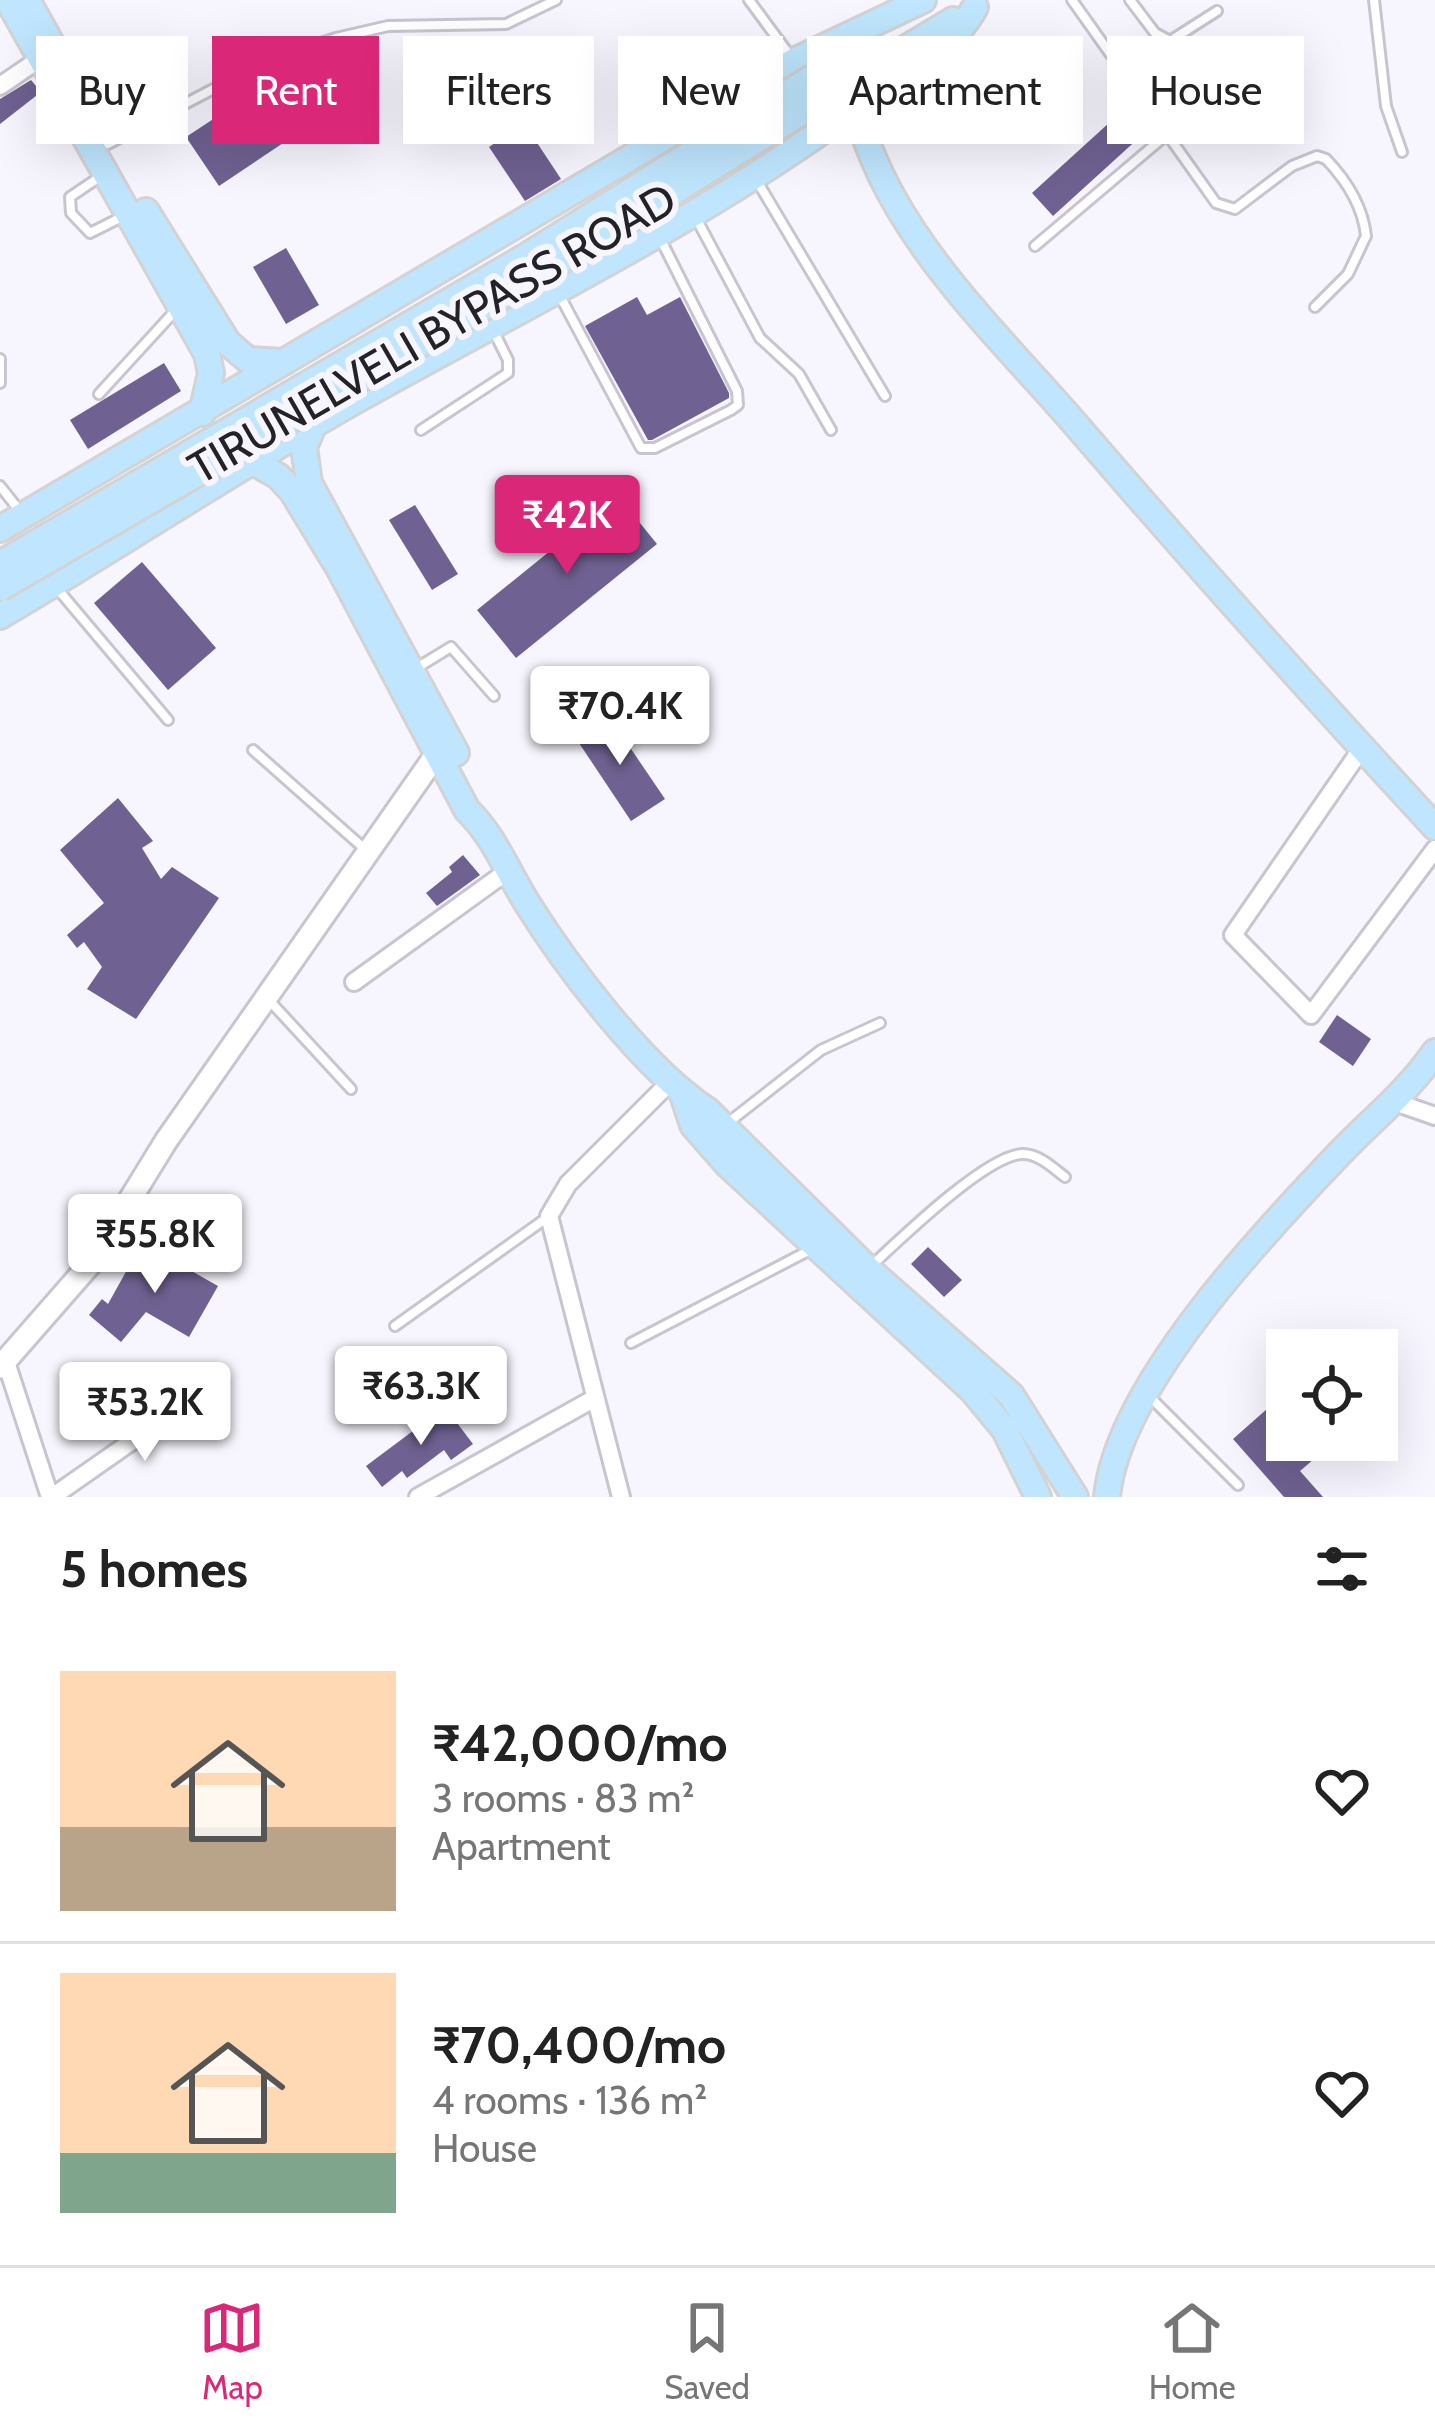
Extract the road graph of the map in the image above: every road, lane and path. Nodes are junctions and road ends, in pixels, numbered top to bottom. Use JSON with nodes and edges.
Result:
{"nodes":[{"id":1,"x":8,"y":0,"type":"edge"},
{"id":2,"x":27,"y":0,"type":"edge"},
{"id":3,"x":556,"y":0,"type":"edge"},
{"id":4,"x":749,"y":0,"type":"edge"},
{"id":5,"x":923,"y":0,"type":"edge"},
{"id":6,"x":936,"y":0,"type":"edge"},
{"id":7,"x":1072,"y":0,"type":"edge"},
{"id":8,"x":1130,"y":0,"type":"edge"},
{"id":9,"x":1374,"y":0,"type":"edge"},
{"id":10,"x":980,"y":3,"type":"edge"},
{"id":11,"x":1217,"y":10,"type":"dead end"},
{"id":12,"x":48,"y":36,"type":"edge"},
{"id":13,"x":953,"y":36,"type":"edge"},
{"id":14,"x":36,"y":49,"type":"edge"},
{"id":15,"x":1107,"y":51,"type":"edge"},
{"id":16,"x":36,"y":61,"type":"edge"},
{"id":17,"x":794,"y":61,"type":"junction"},
{"id":18,"x":0,"y":86,"type":"edge"},
{"id":19,"x":188,"y":102,"type":"edge"},
{"id":20,"x":807,"y":140,"type":"edge"},
{"id":21,"x":90,"y":144,"type":"edge"},
{"id":22,"x":109,"y":144,"type":"edge"},
{"id":23,"x":867,"y":144,"type":"edge"},
{"id":24,"x":1156,"y":144,"type":"edge"},
{"id":25,"x":1172,"y":144,"type":"edge"},
{"id":26,"x":1402,"y":152,"type":"dead end"},
{"id":27,"x":106,"y":173,"type":"junction"},
{"id":28,"x":754,"y":175,"type":"junction"},
{"id":29,"x":692,"y":211,"type":"junction"},
{"id":30,"x":129,"y":214,"type":"junction"},
{"id":31,"x":657,"y":232,"type":"junction"},
{"id":32,"x":1035,"y":245,"type":"dead end"},
{"id":33,"x":557,"y":290,"type":"junction"},
{"id":34,"x":180,"y":305,"type":"junction"},
{"id":35,"x":1315,"y":307,"type":"dead end"},
{"id":36,"x":490,"y":325,"type":"junction"},
{"id":37,"x":343,"y":330,"type":"junction"},
{"id":38,"x":0,"y":359,"type":"edge"},
{"id":39,"x":287,"y":362,"type":"junction"},
{"id":40,"x":0,"y":383,"type":"edge"},
{"id":41,"x":382,"y":386,"type":"junction"},
{"id":42,"x":99,"y":394,"type":"dead end"},
{"id":43,"x":885,"y":396,"type":"dead end"},
{"id":44,"x":202,"y":412,"type":"junction"},
{"id":45,"x":314,"y":424,"type":"junction"},
{"id":46,"x":421,"y":430,"type":"dead end"},
{"id":47,"x":832,"y":430,"type":"dead end"},
{"id":48,"x":121,"y":460,"type":"junction"},
{"id":49,"x":253,"y":462,"type":"junction"},
{"id":50,"x":0,"y":485,"type":"edge"},
{"id":51,"x":23,"y":516,"type":"junction"},
{"id":52,"x":156,"y":523,"type":"junction"},
{"id":53,"x":0,"y":529,"type":"edge"},
{"id":54,"x":0,"y":564,"type":"edge"},
{"id":55,"x":54,"y":584,"type":"junction"},
{"id":56,"x":0,"y":588,"type":"edge"},
{"id":57,"x":0,"y":616,"type":"edge"},
{"id":58,"x":413,"y":669,"type":"junction"},
{"id":59,"x":494,"y":696,"type":"dead end"},
{"id":60,"x":168,"y":720,"type":"dead end"},
{"id":61,"x":1362,"y":748,"type":"junction"},
{"id":62,"x":254,"y":750,"type":"dead end"},
{"id":63,"x":438,"y":752,"type":"junction"},
{"id":64,"x":484,"y":826,"type":"junction"},
{"id":65,"x":1435,"y":827,"type":"edge"},
{"id":66,"x":1435,"y":848,"type":"edge"},
{"id":67,"x":368,"y":852,"type":"junction"},
{"id":68,"x":508,"y":870,"type":"junction"},
{"id":69,"x":354,"y":982,"type":"dead end"},
{"id":70,"x":266,"y":997,"type":"junction"},
{"id":71,"x":880,"y":1023,"type":"dead end"},
{"id":72,"x":1435,"y":1052,"type":"edge"},
{"id":73,"x":677,"y":1088,"type":"junction"},
{"id":74,"x":351,"y":1089,"type":"dead end"},
{"id":75,"x":1396,"y":1102,"type":"junction"},
{"id":76,"x":1435,"y":1116,"type":"edge"},
{"id":77,"x":723,"y":1126,"type":"junction"},
{"id":78,"x":1065,"y":1177,"type":"dead end"},
{"id":79,"x":549,"y":1216,"type":"junction"},
{"id":80,"x":817,"y":1247,"type":"junction"},
{"id":81,"x":868,"y":1269,"type":"junction"},
{"id":82,"x":395,"y":1326,"type":"dead end"},
{"id":83,"x":632,"y":1343,"type":"dead end"},
{"id":84,"x":3,"y":1365,"type":"edge"},
{"id":85,"x":208,"y":1388,"type":"dead end"},
{"id":86,"x":1145,"y":1393,"type":"junction"},
{"id":87,"x":595,"y":1398,"type":"junction"},
{"id":88,"x":1238,"y":1485,"type":"dead end"},
{"id":89,"x":51,"y":1497,"type":"edge"},
{"id":90,"x":418,"y":1497,"type":"edge"},
{"id":91,"x":621,"y":1497,"type":"edge"},
{"id":92,"x":1038,"y":1497,"type":"edge"},
{"id":93,"x":1075,"y":1497,"type":"edge"},
{"id":94,"x":1107,"y":1497,"type":"edge"}],
"edges":[{"from":1,"to":14,"type":"main road"},
{"from":2,"to":12,"type":"main road"},
{"from":3,"to":19,"type":"lane"},
{"from":4,"to":17,"type":"lane"},
{"from":5,"to":17,"type":"main road"},
{"from":6,"to":54,"type":"main road","name":"TIRUNELVELI BYPASS ROAD","bridge":true},
{"from":7,"to":15,"type":"lane"},
{"from":8,"to":11,"type":"lane"},
{"from":9,"to":26,"type":"lane"},
{"from":10,"to":13,"type":"main road"},
{"from":10,"to":56,"type":"main road","name":"TIRUNELVELI BYPASS ROAD","bridge":true},
{"from":16,"to":18,"type":"street"},
{"from":17,"to":37,"type":"main road"},
{"from":20,"to":28,"type":"main road"},
{"from":21,"to":27,"type":"main road"},
{"from":22,"to":39,"type":"main road"},
{"from":23,"to":61,"type":"main road"},
{"from":24,"to":32,"type":"lane"},
{"from":25,"to":35,"type":"lane"},
{"from":27,"to":30,"type":"main road"},
{"from":27,"to":30,"type":"lane"},
{"from":28,"to":29,"type":"main road"},
{"from":28,"to":43,"type":"lane"},
{"from":29,"to":31,"type":"main road"},
{"from":29,"to":47,"type":"lane"},
{"from":30,"to":34,"type":"main road"},
{"from":31,"to":33,"type":"main road"},
{"from":31,"to":33,"type":"lane"},
{"from":33,"to":36,"type":"main road"},
{"from":34,"to":42,"type":"lane"},
{"from":34,"to":44,"type":"main road"},
{"from":36,"to":41,"type":"main road"},
{"from":36,"to":46,"type":"lane"},
{"from":37,"to":39,"type":"main road"},
{"from":37,"to":41,"type":"main road"},
{"from":38,"to":40,"type":"lane"},
{"from":39,"to":44,"type":"main road"},
{"from":41,"to":45,"type":"main road"},
{"from":44,"to":48,"type":"main road"},
{"from":45,"to":49,"type":"main road"},
{"from":45,"to":58,"type":"main road"},
{"from":48,"to":51,"type":"main road"},
{"from":48,"to":52,"type":"main road"},
{"from":49,"to":52,"type":"main road"},
{"from":49,"to":63,"type":"main road"},
{"from":50,"to":51,"type":"lane"},
{"from":51,"to":53,"type":"main road"},
{"from":52,"to":55,"type":"main road"},
{"from":55,"to":57,"type":"main road"},
{"from":55,"to":60,"type":"lane"},
{"from":58,"to":59,"type":"lane"},
{"from":58,"to":64,"type":"main road"},
{"from":61,"to":65,"type":"main road"},
{"from":61,"to":66,"type":"street"},
{"from":62,"to":67,"type":"lane"},
{"from":63,"to":64,"type":"main road"},
{"from":63,"to":67,"type":"street"},
{"from":64,"to":68,"type":"main road"},
{"from":67,"to":70,"type":"street"},
{"from":68,"to":69,"type":"street"},
{"from":68,"to":73,"type":"main road"},
{"from":70,"to":74,"type":"lane"},
{"from":70,"to":84,"type":"street"},
{"from":71,"to":77,"type":"lane"},
{"from":72,"to":75,"type":"main road"},
{"from":73,"to":77,"type":"main road"},
{"from":73,"to":79,"type":"street"},
{"from":73,"to":80,"type":"main road"},
{"from":75,"to":76,"type":"street"},
{"from":75,"to":86,"type":"main road"},
{"from":77,"to":81,"type":"main road"},
{"from":78,"to":81,"type":"lane"},
{"from":79,"to":82,"type":"lane"},
{"from":79,"to":87,"type":"street"},
{"from":80,"to":83,"type":"lane"},
{"from":80,"to":92,"type":"main road"},
{"from":81,"to":93,"type":"main road"},
{"from":84,"to":89,"type":"street"},
{"from":85,"to":89,"type":"street"},
{"from":86,"to":88,"type":"lane"},
{"from":86,"to":94,"type":"main road"},
{"from":87,"to":90,"type":"street"},
{"from":87,"to":91,"type":"street"}]}
